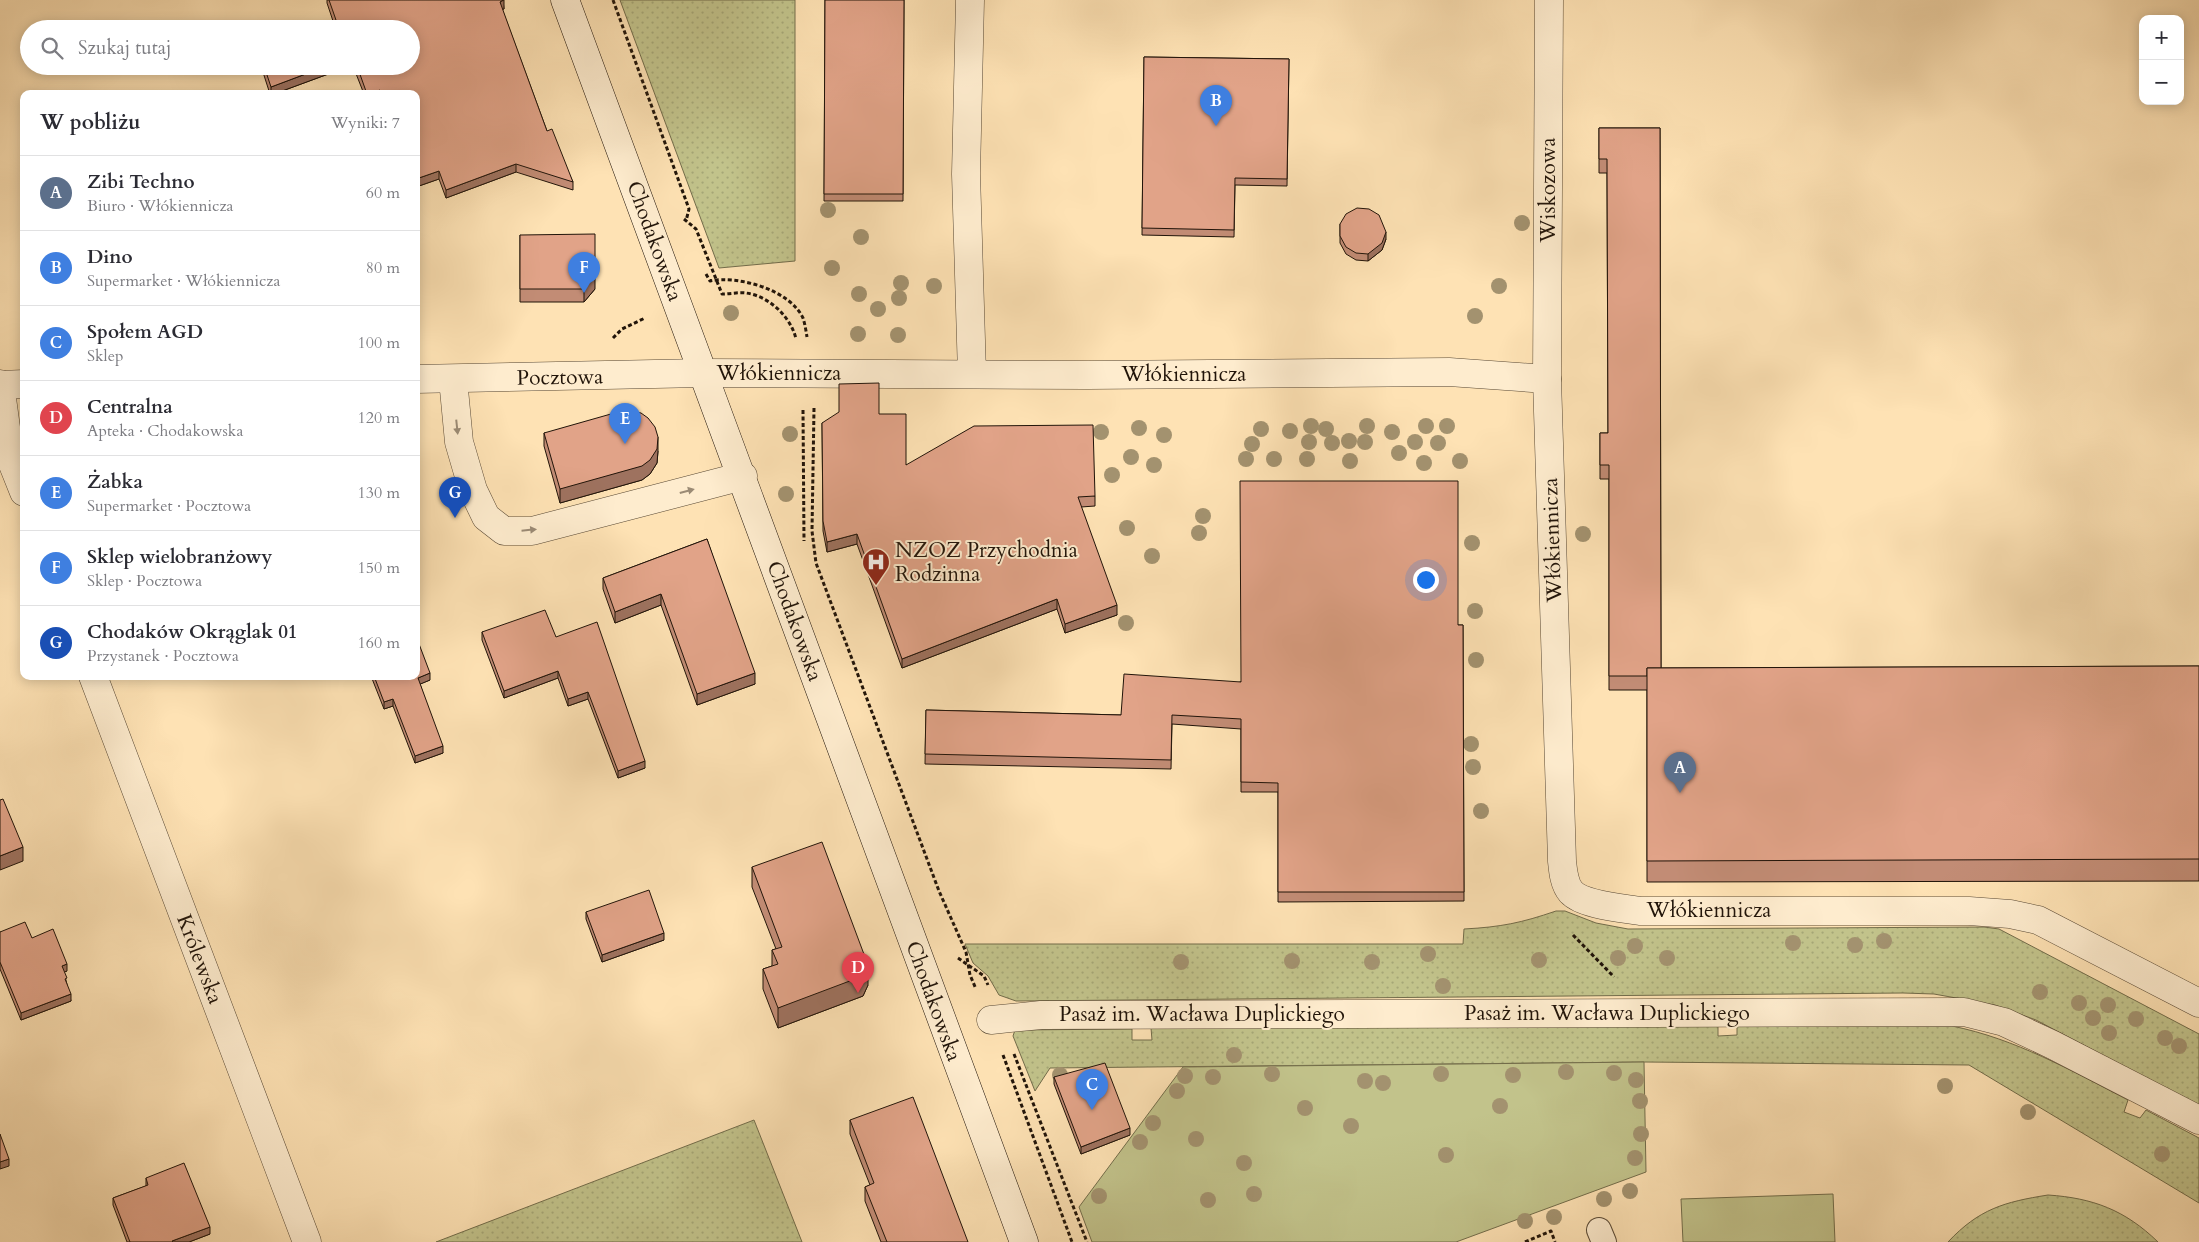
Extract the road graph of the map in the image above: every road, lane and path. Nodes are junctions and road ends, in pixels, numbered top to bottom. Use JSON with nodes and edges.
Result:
{"nodes":[{"id":1,"x":565,"y":0,"type":"edge"},
{"id":2,"x":613,"y":0,"type":"edge"},
{"id":3,"x":970,"y":0,"type":"edge"},
{"id":4,"x":1549,"y":0,"type":"edge"},
{"id":5,"x":681,"y":216,"type":"dead end"},
{"id":6,"x":686,"y":220,"type":"junction"},
{"id":7,"x":684,"y":230,"type":"dead end"},
{"id":8,"x":706,"y":272,"type":"dead end"},
{"id":9,"x":716,"y":280,"type":"junction"},
{"id":10,"x":722,"y":294,"type":"junction"},
{"id":11,"x":679,"y":306,"type":"junction"},
{"id":12,"x":611,"y":340,"type":"dead end"},
{"id":13,"x":703,"y":373,"type":"junction"},
{"id":14,"x":809,"y":373,"type":"junction"},
{"id":15,"x":972,"y":374,"type":"junction"},
{"id":16,"x":453,"y":378,"type":"junction"},
{"id":17,"x":420,"y":379,"type":"edge"},
{"id":18,"x":1548,"y":379,"type":"junction"},
{"id":19,"x":0,"y":384,"type":"edge"},
{"id":20,"x":20,"y":384,"type":"edge"},
{"id":21,"x":742,"y":476,"type":"junction"},
{"id":22,"x":20,"y":482,"type":"edge"},
{"id":23,"x":804,"y":543,"type":"dead end"},
{"id":24,"x":95,"y":680,"type":"edge"},
{"id":25,"x":1572,"y":934,"type":"dead end"},
{"id":26,"x":956,"y":956,"type":"dead end"},
{"id":27,"x":968,"y":965,"type":"junction"},
{"id":28,"x":2199,"y":1003,"type":"edge"},
{"id":29,"x":1630,"y":1013,"type":"junction"},
{"id":30,"x":996,"y":1020,"type":"junction"},
{"id":31,"x":2199,"y":1120,"type":"edge"},
{"id":32,"x":308,"y":1242,"type":"edge"},
{"id":33,"x":1024,"y":1242,"type":"edge"},
{"id":34,"x":1072,"y":1242,"type":"edge"},
{"id":35,"x":1087,"y":1242,"type":"edge"},
{"id":36,"x":1525,"y":1242,"type":"edge"},
{"id":37,"x":1555,"y":1242,"type":"edge"}],
"edges":[{"from":1,"to":11,"type":"street","name":"Chodakowska"},
{"from":2,"to":6,"type":"path"},
{"from":3,"to":15,"type":"street"},
{"from":4,"to":18,"type":"street","name":"Wiskozowa"},
{"from":5,"to":6,"type":"path"},
{"from":6,"to":7,"type":"path"},
{"from":6,"to":9,"type":"path"},
{"from":8,"to":9,"type":"path"},
{"from":9,"to":10,"type":"path"},
{"from":9,"to":14,"type":"path"},
{"from":10,"to":11,"type":"path"},
{"from":10,"to":14,"type":"path"},
{"from":11,"to":12,"type":"path"},
{"from":11,"to":13,"type":"street","name":"Chodakowska"},
{"from":13,"to":14,"type":"street","name":"Włókiennicza"},
{"from":13,"to":16,"type":"street","name":"Pocztowa"},
{"from":13,"to":21,"type":"street","name":"Chodakowska"},
{"from":14,"to":15,"type":"street","name":"Włókiennicza"},
{"from":14,"to":23,"type":"path"},
{"from":14,"to":27,"type":"path"},
{"from":15,"to":18,"type":"street","name":"Włókiennicza"},
{"from":16,"to":17,"type":"street","name":"Pocztowa"},
{"from":16,"to":21,"type":"street","one_way":true},
{"from":18,"to":28,"type":"street","name":"Włókiennicza"},
{"from":19,"to":20,"type":"street"},
{"from":19,"to":22,"type":"street"},
{"from":21,"to":33,"type":"street","name":"Chodakowska"},
{"from":24,"to":32,"type":"street","name":"Królewska"},
{"from":25,"to":29,"type":"path"},
{"from":26,"to":27,"type":"path"},
{"from":27,"to":30,"type":"path"},
{"from":27,"to":30,"type":"path"},
{"from":29,"to":30,"type":"street","name":"Pasaż im. Wacława Duplickiego"},
{"from":29,"to":31,"type":"street","name":"Pasaż im. Wacława Duplickiego"},
{"from":30,"to":34,"type":"path"},
{"from":30,"to":35,"type":"path"},
{"from":36,"to":37,"type":"path"}]}
